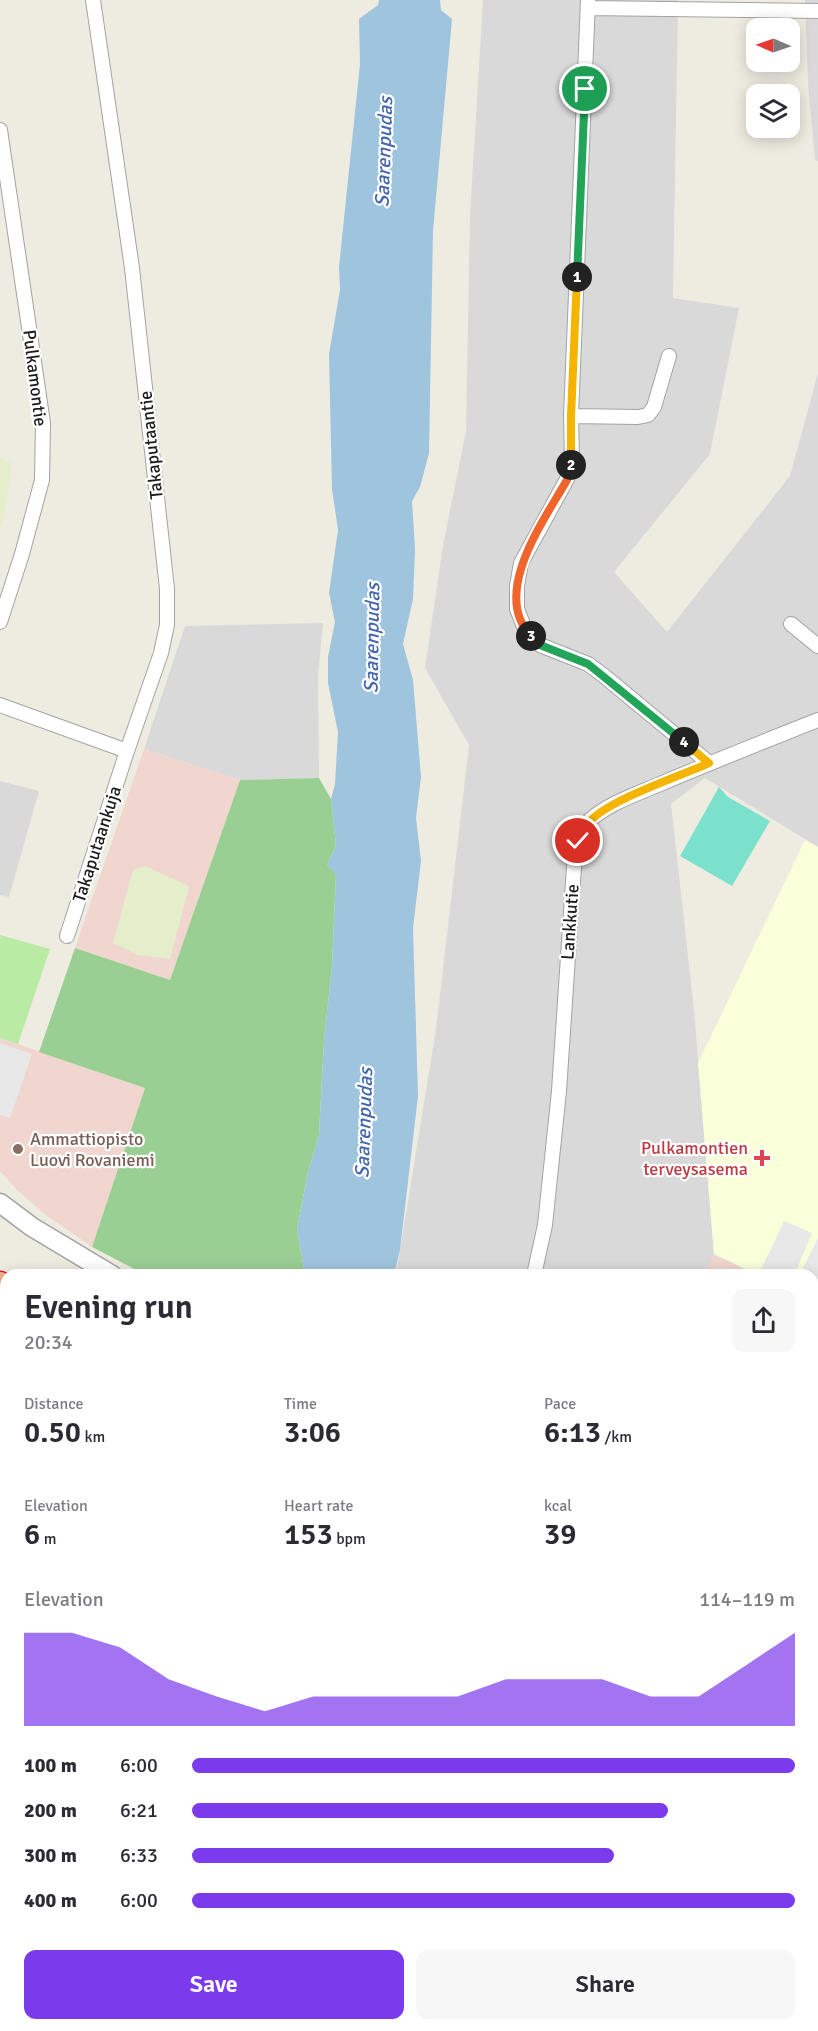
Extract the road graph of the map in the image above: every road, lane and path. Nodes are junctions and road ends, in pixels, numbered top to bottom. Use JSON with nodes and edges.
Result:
{"nodes":[{"id":1,"x":93,"y":0,"type":"edge"},
{"id":2,"x":588,"y":4,"type":"edge"},
{"id":3,"x":818,"y":11,"type":"edge"},
{"id":4,"x":0,"y":130,"type":"edge"},
{"id":5,"x":669,"y":356,"type":"dead end"},
{"id":6,"x":571,"y":416,"type":"junction"},
{"id":7,"x":0,"y":622,"type":"edge"},
{"id":8,"x":791,"y":624,"type":"dead end"},
{"id":9,"x":818,"y":646,"type":"edge"},
{"id":10,"x":0,"y":705,"type":"edge"},
{"id":11,"x":818,"y":720,"type":"edge"},
{"id":12,"x":127,"y":751,"type":"junction"},
{"id":13,"x":709,"y":763,"type":"junction"},
{"id":14,"x":67,"y":936,"type":"dead end"},
{"id":15,"x":0,"y":1203,"type":"edge"},
{"id":16,"x":102,"y":1269,"type":"edge"},
{"id":17,"x":535,"y":1269,"type":"edge"}],
"edges":[{"from":1,"to":12,"type":"street","name":"Takaputaantie"},
{"from":2,"to":3,"type":"street"},
{"from":2,"to":6,"type":"street"},
{"from":4,"to":7,"type":"street","name":"Pulkamontie"},
{"from":5,"to":6,"type":"street"},
{"from":6,"to":13,"type":"street"},
{"from":8,"to":9,"type":"street"},
{"from":10,"to":12,"type":"street"},
{"from":11,"to":13,"type":"street","name":"Lankkutie"},
{"from":12,"to":14,"type":"street","name":"Takaputaankuja"},
{"from":13,"to":17,"type":"street","name":"Lankkutie"},
{"from":15,"to":16,"type":"street"}]}
